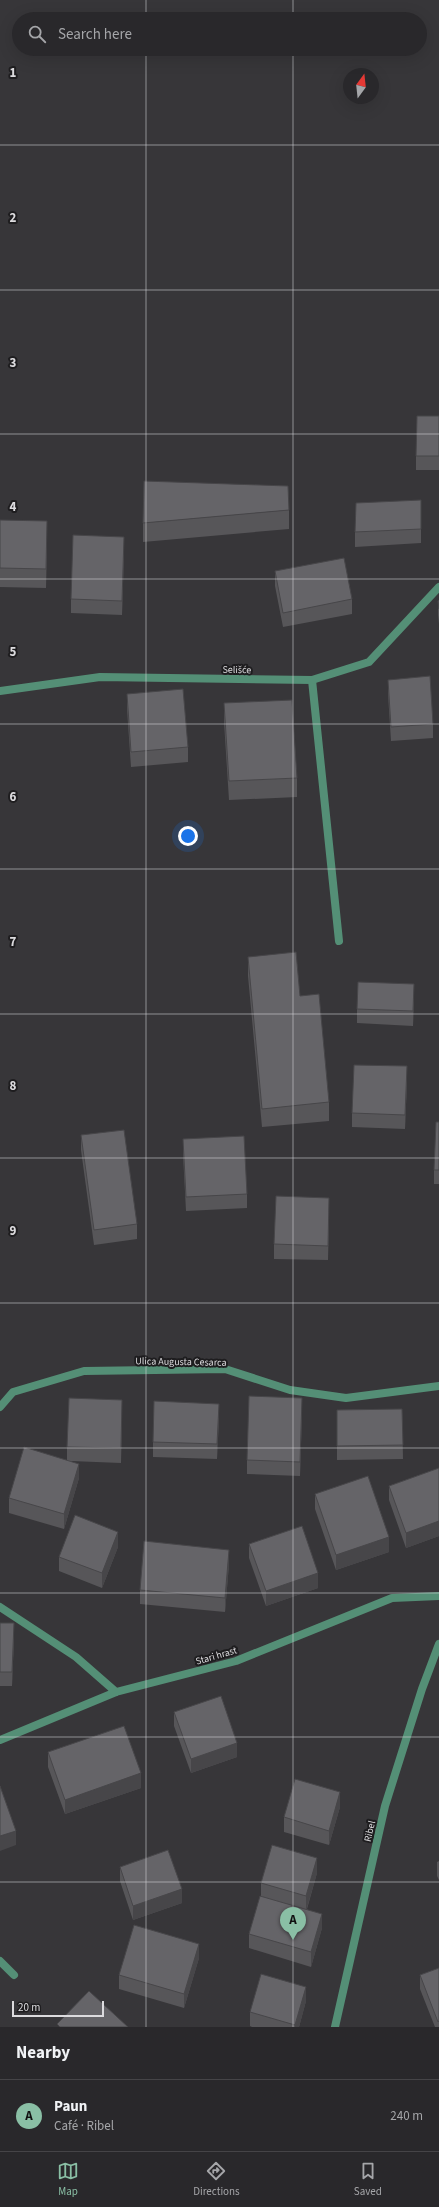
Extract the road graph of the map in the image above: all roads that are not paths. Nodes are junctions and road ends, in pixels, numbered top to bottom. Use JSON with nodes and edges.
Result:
{"nodes":[{"id":1,"x":439,"y":587,"type":"edge"},
{"id":2,"x":312,"y":680,"type":"junction"},
{"id":3,"x":0,"y":691,"type":"edge"},
{"id":4,"x":339,"y":940,"type":"dead end"},
{"id":5,"x":439,"y":1386,"type":"edge"},
{"id":6,"x":0,"y":1407,"type":"edge"},
{"id":7,"x":439,"y":1596,"type":"edge"},
{"id":8,"x":0,"y":1607,"type":"edge"},
{"id":9,"x":439,"y":1644,"type":"edge"},
{"id":10,"x":116,"y":1692,"type":"junction"},
{"id":11,"x":0,"y":1740,"type":"edge"},
{"id":12,"x":0,"y":1961,"type":"edge"},
{"id":13,"x":14,"y":1975,"type":"dead end"},
{"id":14,"x":335,"y":2027,"type":"edge"}],
"edges":[{"from":1,"to":2,"type":"street","name":"Selišće"},
{"from":2,"to":3,"type":"street","name":"Selišće"},
{"from":2,"to":4,"type":"street"},
{"from":5,"to":6,"type":"street","name":"Ulica Augusta Cesarca"},
{"from":7,"to":10,"type":"street","name":"Stari hrast"},
{"from":8,"to":10,"type":"street"},
{"from":9,"to":14,"type":"street","name":"Ribel"},
{"from":10,"to":11,"type":"street","name":"Stari hrast"},
{"from":12,"to":13,"type":"street"}]}
